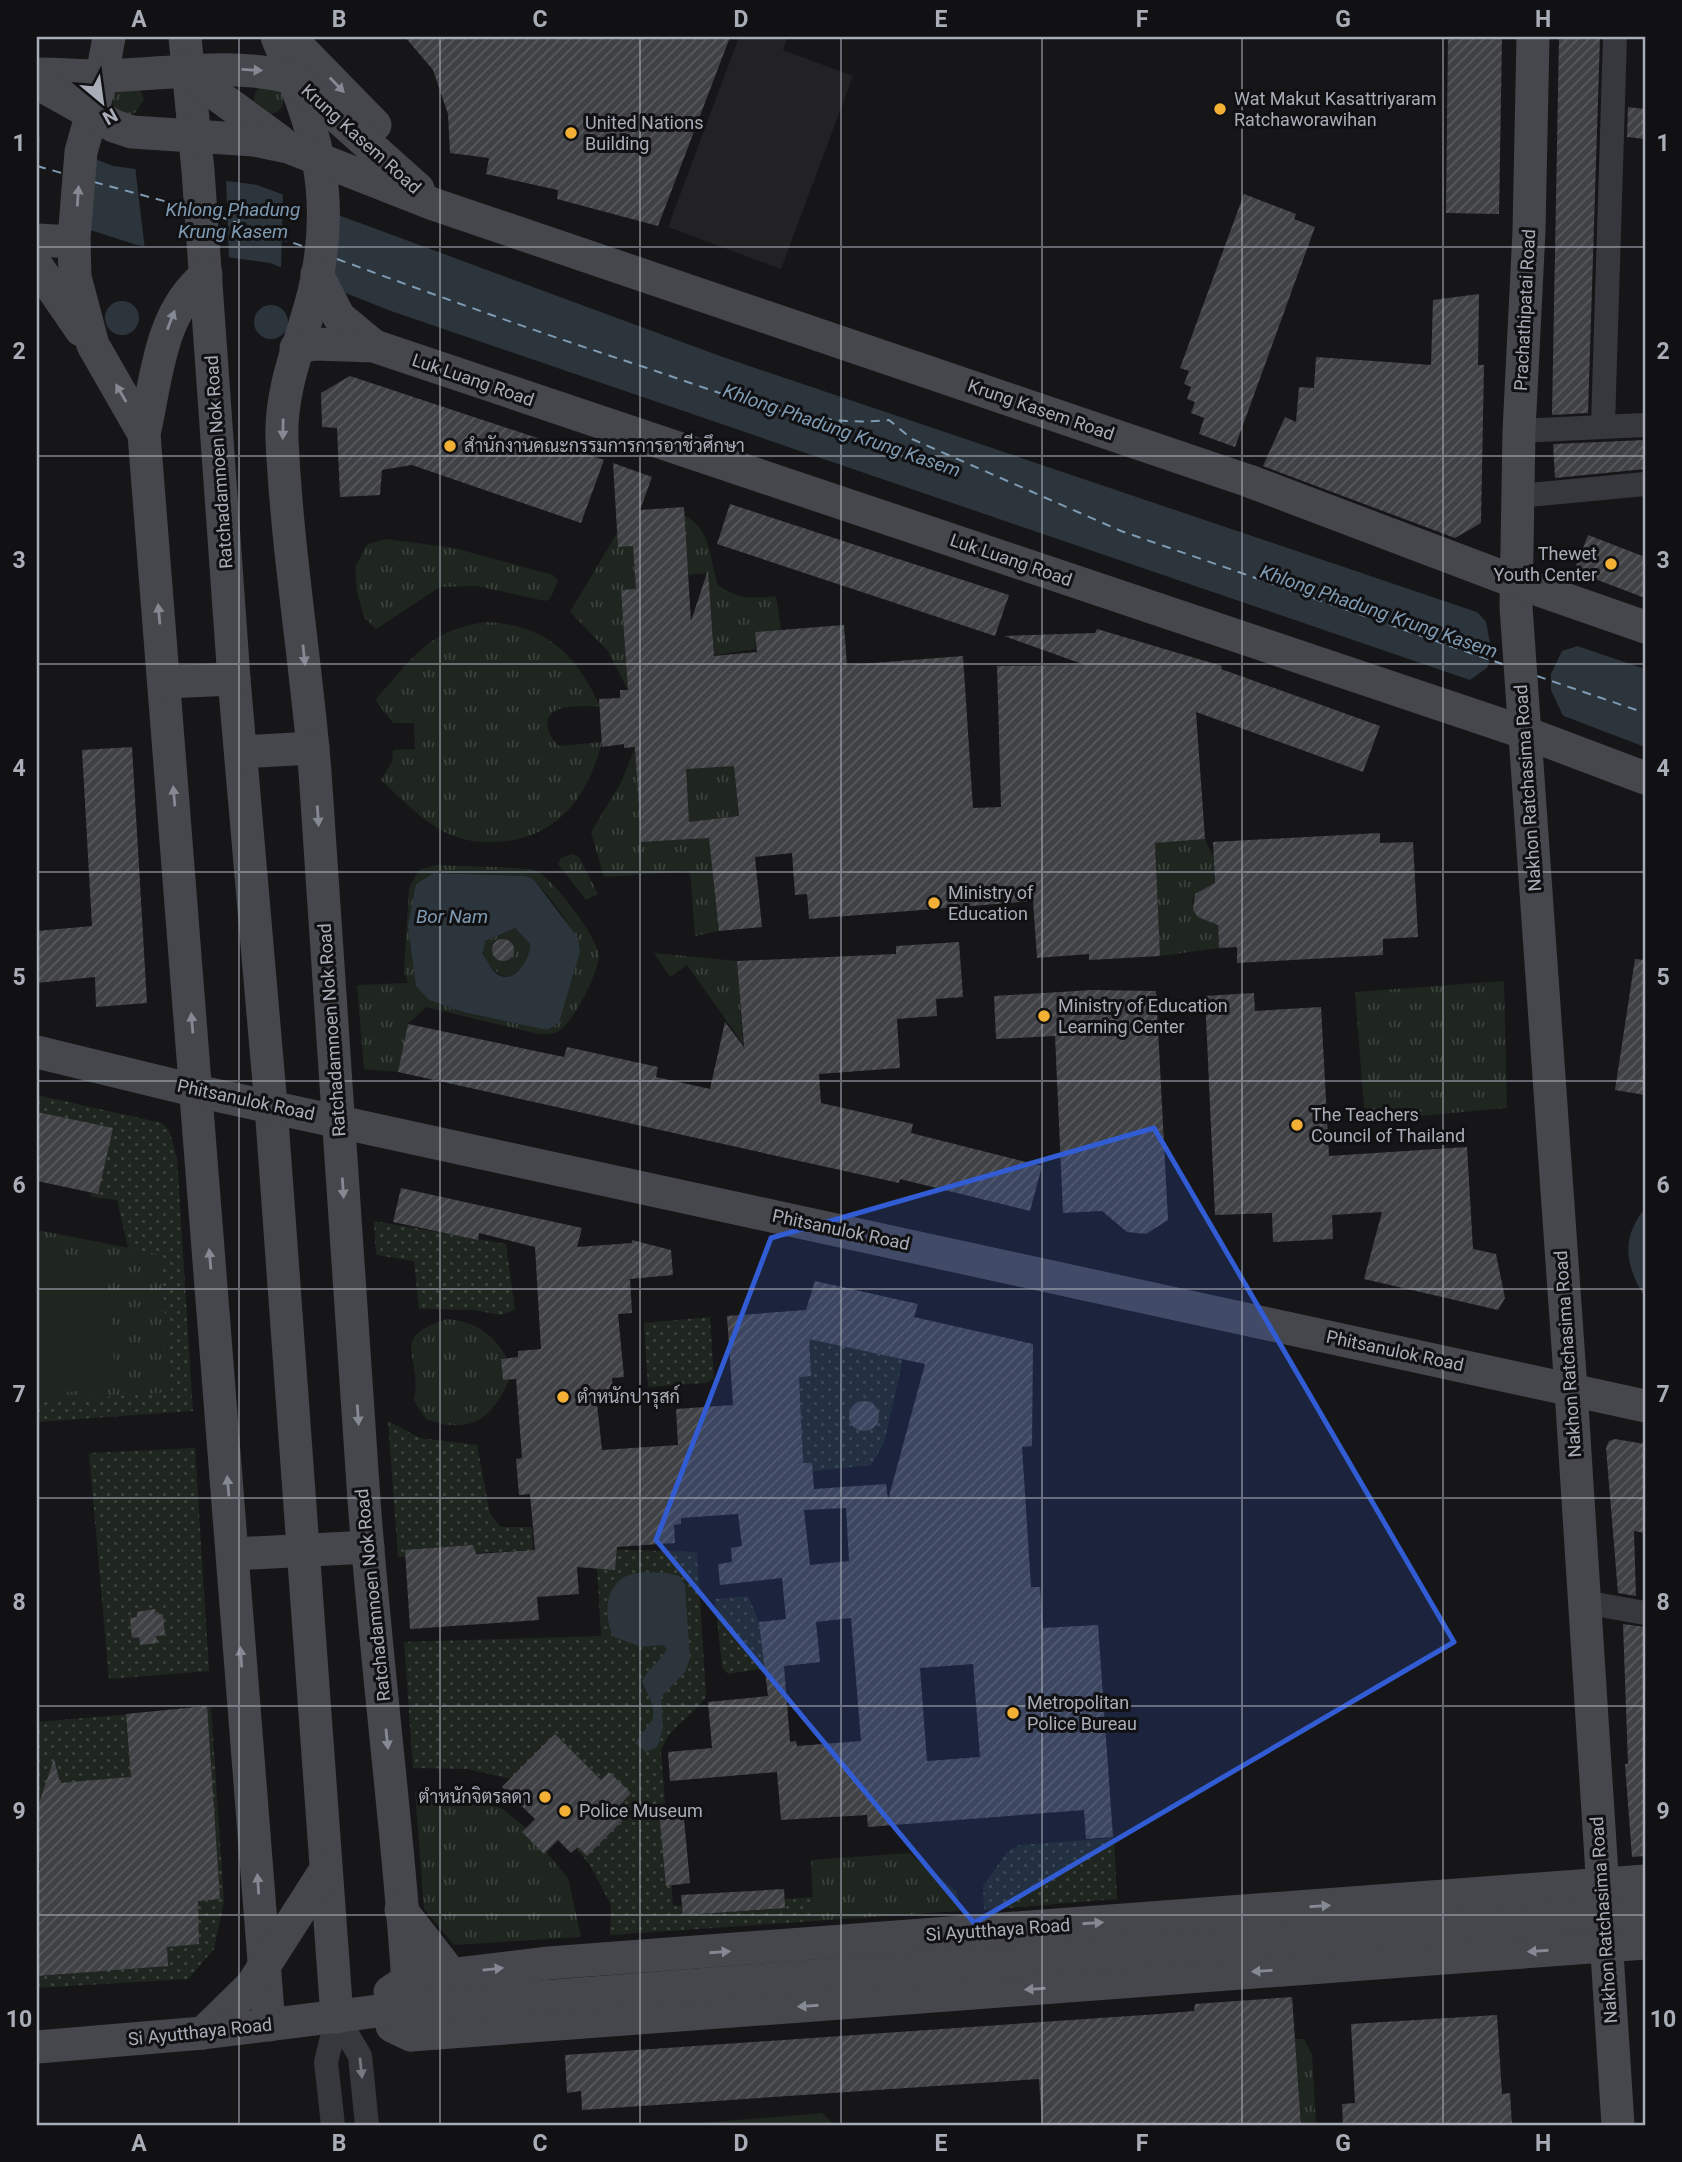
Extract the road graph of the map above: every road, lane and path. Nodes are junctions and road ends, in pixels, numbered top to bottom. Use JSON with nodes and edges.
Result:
{"nodes":[{"id":1,"x":109,"y":37,"type":"edge"},
{"id":2,"x":276,"y":37,"type":"edge"},
{"id":3,"x":289,"y":37,"type":"edge"},
{"id":4,"x":1533,"y":37,"type":"edge"},
{"id":5,"x":1615,"y":37,"type":"edge"},
{"id":6,"x":186,"y":53,"type":"edge"},
{"id":7,"x":102,"y":76,"type":"junction"},
{"id":8,"x":293,"y":78,"type":"junction"},
{"id":9,"x":39,"y":81,"type":"edge"},
{"id":10,"x":195,"y":136,"type":"junction"},
{"id":11,"x":85,"y":137,"type":"junction"},
{"id":12,"x":288,"y":147,"type":"junction"},
{"id":13,"x":320,"y":157,"type":"junction"},
{"id":14,"x":390,"y":178,"type":"junction"},
{"id":15,"x":330,"y":206,"type":"junction"},
{"id":16,"x":37,"y":240,"type":"edge"},
{"id":17,"x":74,"y":241,"type":"junction"},
{"id":18,"x":37,"y":266,"type":"edge"},
{"id":19,"x":206,"y":269,"type":"junction"},
{"id":20,"x":321,"y":290,"type":"junction"},
{"id":21,"x":93,"y":345,"type":"junction"},
{"id":22,"x":361,"y":346,"type":"junction"},
{"id":23,"x":292,"y":363,"type":"junction"},
{"id":24,"x":1603,"y":425,"type":"junction"},
{"id":25,"x":1645,"y":425,"type":"edge"},
{"id":26,"x":1519,"y":431,"type":"junction"},
{"id":27,"x":144,"y":434,"type":"junction"},
{"id":28,"x":1645,"y":484,"type":"edge"},
{"id":29,"x":1517,"y":496,"type":"junction"},
{"id":30,"x":1516,"y":595,"type":"junction"},
{"id":31,"x":1645,"y":627,"type":"edge"},
{"id":32,"x":234,"y":679,"type":"junction"},
{"id":33,"x":165,"y":682,"type":"junction"},
{"id":34,"x":1523,"y":718,"type":"junction"},
{"id":35,"x":313,"y":748,"type":"junction"},
{"id":36,"x":242,"y":752,"type":"junction"},
{"id":37,"x":1645,"y":778,"type":"edge"},
{"id":38,"x":37,"y":1052,"type":"edge"},
{"id":39,"x":197,"y":1091,"type":"junction"},
{"id":40,"x":271,"y":1106,"type":"junction"},
{"id":41,"x":339,"y":1119,"type":"junction"},
{"id":42,"x":1571,"y":1390,"type":"junction"},
{"id":43,"x":1645,"y":1406,"type":"edge"},
{"id":44,"x":368,"y":1547,"type":"junction"},
{"id":45,"x":301,"y":1550,"type":"junction"},
{"id":46,"x":234,"y":1554,"type":"junction"},
{"id":47,"x":1584,"y":1602,"type":"junction"},
{"id":48,"x":1645,"y":1613,"type":"edge"},
{"id":49,"x":325,"y":1871,"type":"junction"},
{"id":50,"x":1645,"y":1881,"type":"edge"},
{"id":51,"x":401,"y":1910,"type":"junction"},
{"id":52,"x":1645,"y":1912,"type":"edge"},
{"id":53,"x":1603,"y":1915,"type":"junction"},
{"id":54,"x":1392,"y":1916,"type":"junction"},
{"id":55,"x":261,"y":1928,"type":"junction"},
{"id":56,"x":1645,"y":1943,"type":"edge"},
{"id":57,"x":1222,"y":1959,"type":"junction"},
{"id":58,"x":975,"y":1961,"type":"junction"},
{"id":59,"x":264,"y":1966,"type":"junction"},
{"id":60,"x":1090,"y":1968,"type":"junction"},
{"id":61,"x":450,"y":1973,"type":"junction"},
{"id":62,"x":594,"y":1976,"type":"junction"},
{"id":63,"x":849,"y":1987,"type":"junction"},
{"id":64,"x":999,"y":1992,"type":"junction"},
{"id":65,"x":410,"y":2007,"type":"junction"},
{"id":66,"x":549,"y":2010,"type":"junction"},
{"id":67,"x":349,"y":2014,"type":"junction"},
{"id":68,"x":270,"y":2025,"type":"junction"},
{"id":69,"x":203,"y":2033,"type":"junction"},
{"id":70,"x":37,"y":2047,"type":"edge"},
{"id":71,"x":333,"y":2125,"type":"edge"},
{"id":72,"x":367,"y":2125,"type":"edge"},
{"id":73,"x":1618,"y":2125,"type":"edge"}],
"edges":[{"from":1,"to":7,"type":"main road"},
{"from":2,"to":8,"type":"main road","name":"Ratchadamnoen Nok Road"},
{"from":3,"to":14,"type":"main road","one_way":true},
{"from":4,"to":26,"type":"main road","name":"Prachathipatai Road"},
{"from":5,"to":24,"type":"street"},
{"from":6,"to":7,"type":"main road","name":"Krung Kasem Road"},
{"from":6,"to":8,"type":"main road","name":"Krung Kasem Road","one_way":true},
{"from":6,"to":10,"type":"main road","name":"Ratchadamnoen Nok Road"},
{"from":6,"to":12,"type":"main road"},
{"from":7,"to":9,"type":"main road","name":"Krung Kasem Road"},
{"from":7,"to":11,"type":"main road"},
{"from":8,"to":13,"type":"main road","name":"Ratchadamnoen Nok Road"},
{"from":8,"to":14,"type":"main road","name":"Krung Kasem Road"},
{"from":9,"to":11,"type":"main road","name":"Krung Kasem Road"},
{"from":10,"to":11,"type":"main road","name":"Krung Kasem Road"},
{"from":10,"to":12,"type":"main road","name":"Krung Kasem Road"},
{"from":10,"to":19,"type":"main road","name":"Ratchadamnoen Nok Road"},
{"from":17,"to":11,"type":"main road","one_way":true},
{"from":12,"to":13,"type":"main road","name":"Krung Kasem Road"},
{"from":13,"to":14,"type":"main road","name":"Krung Kasem Road"},
{"from":13,"to":15,"type":"main road","name":"Ratchadamnoen Nok Road"},
{"from":14,"to":15,"type":"main road"},
{"from":14,"to":30,"type":"main road","name":"Krung Kasem Road"},
{"from":15,"to":20,"type":"main road","name":"Ratchadamnoen Nok Road"},
{"from":16,"to":17,"type":"main road"},
{"from":17,"to":21,"type":"main road"},
{"from":18,"to":21,"type":"main road"},
{"from":27,"to":19,"type":"main road","one_way":true},
{"from":19,"to":32,"type":"main road","name":"Ratchadamnoen Nok Road"},
{"from":20,"to":22,"type":"main road","name":"Luk Luang Road"},
{"from":20,"to":23,"type":"main road","name":"Ratchadamnoen Nok Road"},
{"from":27,"to":21,"type":"main road","one_way":true},
{"from":22,"to":23,"type":"main road","name":"Luk Luang Road"},
{"from":22,"to":34,"type":"main road","name":"Luk Luang Road"},
{"from":23,"to":35,"type":"main road","name":"Ratchadamnoen Nok Road","one_way":true},
{"from":24,"to":25,"type":"street"},
{"from":24,"to":26,"type":"street"},
{"from":26,"to":29,"type":"main road","name":"Prachathipatai Road"},
{"from":33,"to":27,"type":"main road","one_way":true},
{"from":28,"to":29,"type":"street"},
{"from":29,"to":30,"type":"main road","name":"Prachathipatai Road"},
{"from":30,"to":31,"type":"main road","name":"Krung Kasem Road"},
{"from":30,"to":34,"type":"main road","name":"Nakhon Ratchasima Road"},
{"from":32,"to":33,"type":"main road"},
{"from":32,"to":36,"type":"main road","name":"Ratchadamnoen Nok Road"},
{"from":39,"to":33,"type":"main road","one_way":true},
{"from":34,"to":37,"type":"main road","name":"Luk Luang Road"},
{"from":34,"to":42,"type":"main road","name":"Nakhon Ratchasima Road"},
{"from":35,"to":36,"type":"main road"},
{"from":35,"to":41,"type":"main road","name":"Ratchadamnoen Nok Road","one_way":true},
{"from":36,"to":40,"type":"main road","name":"Ratchadamnoen Nok Road"},
{"from":38,"to":39,"type":"main road","name":"Phitsanulok Road"},
{"from":39,"to":40,"type":"main road","name":"Phitsanulok Road"},
{"from":46,"to":39,"type":"main road","one_way":true},
{"from":40,"to":41,"type":"main road","name":"Phitsanulok Road"},
{"from":40,"to":45,"type":"main road","name":"Ratchadamnoen Nok Road"},
{"from":41,"to":42,"type":"main road","name":"Phitsanulok Road"},
{"from":41,"to":44,"type":"main road","name":"Ratchadamnoen Nok Road","one_way":true},
{"from":42,"to":43,"type":"main road","name":"Phitsanulok Road"},
{"from":42,"to":47,"type":"main road","name":"Nakhon Ratchasima Road"},
{"from":44,"to":45,"type":"main road"},
{"from":44,"to":51,"type":"main road","name":"Ratchadamnoen Nok Road","one_way":true},
{"from":45,"to":46,"type":"main road"},
{"from":45,"to":49,"type":"main road","name":"Ratchadamnoen Nok Road"},
{"from":55,"to":46,"type":"main road","one_way":true},
{"from":47,"to":48,"type":"street"},
{"from":47,"to":53,"type":"main road","name":"Nakhon Ratchasima Road"},
{"from":49,"to":59,"type":"main road"},
{"from":49,"to":67,"type":"main road","name":"Ratchadamnoen Nok Road"},
{"from":50,"to":53,"type":"main road","name":"Si Ayutthaya Road"},
{"from":51,"to":61,"type":"main road"},
{"from":51,"to":65,"type":"main road","name":"Ratchadamnoen Nok Road"},
{"from":52,"to":53,"type":"main road","name":"Si Ayutthaya Road"},
{"from":53,"to":54,"type":"main road","name":"Si Ayutthaya Road"},
{"from":53,"to":56,"type":"main road","name":"Si Ayutthaya Road"},
{"from":53,"to":57,"type":"main road","name":"Si Ayutthaya Road","one_way":true},
{"from":53,"to":73,"type":"main road","name":"Nakhon Ratchasima Road"},
{"from":54,"to":57,"type":"main road","name":"Si Ayutthaya Road"},
{"from":62,"to":54,"type":"main road","name":"Si Ayutthaya Road","one_way":true},
{"from":55,"to":59,"type":"main road"},
{"from":55,"to":69,"type":"main road"},
{"from":57,"to":60,"type":"main road","name":"Si Ayutthaya Road"},
{"from":58,"to":60,"type":"main road","name":"Si Ayutthaya Road"},
{"from":58,"to":63,"type":"main road","name":"Si Ayutthaya Road"},
{"from":58,"to":64,"type":"main road"},
{"from":59,"to":68,"type":"main road"},
{"from":59,"to":69,"type":"main road"},
{"from":60,"to":64,"type":"main road","name":"Si Ayutthaya Road","one_way":true},
{"from":61,"to":62,"type":"main road","name":"Si Ayutthaya Road","one_way":true},
{"from":61,"to":65,"type":"main road","name":"Si Ayutthaya Road"},
{"from":62,"to":63,"type":"main road","name":"Si Ayutthaya Road"},
{"from":62,"to":66,"type":"main road","name":"Si Ayutthaya Road"},
{"from":63,"to":64,"type":"main road","name":"Si Ayutthaya Road"},
{"from":63,"to":66,"type":"main road","name":"Si Ayutthaya Road","one_way":true},
{"from":65,"to":66,"type":"main road","name":"Si Ayutthaya Road"},
{"from":65,"to":67,"type":"main road"},
{"from":65,"to":67,"type":"main road","name":"Si Ayutthaya Road"},
{"from":67,"to":68,"type":"main road","name":"Si Ayutthaya Road"},
{"from":67,"to":71,"type":"street"},
{"from":67,"to":72,"type":"street","one_way":true},
{"from":68,"to":69,"type":"main road","name":"Si Ayutthaya Road"},
{"from":69,"to":70,"type":"main road","name":"Si Ayutthaya Road"}]}
